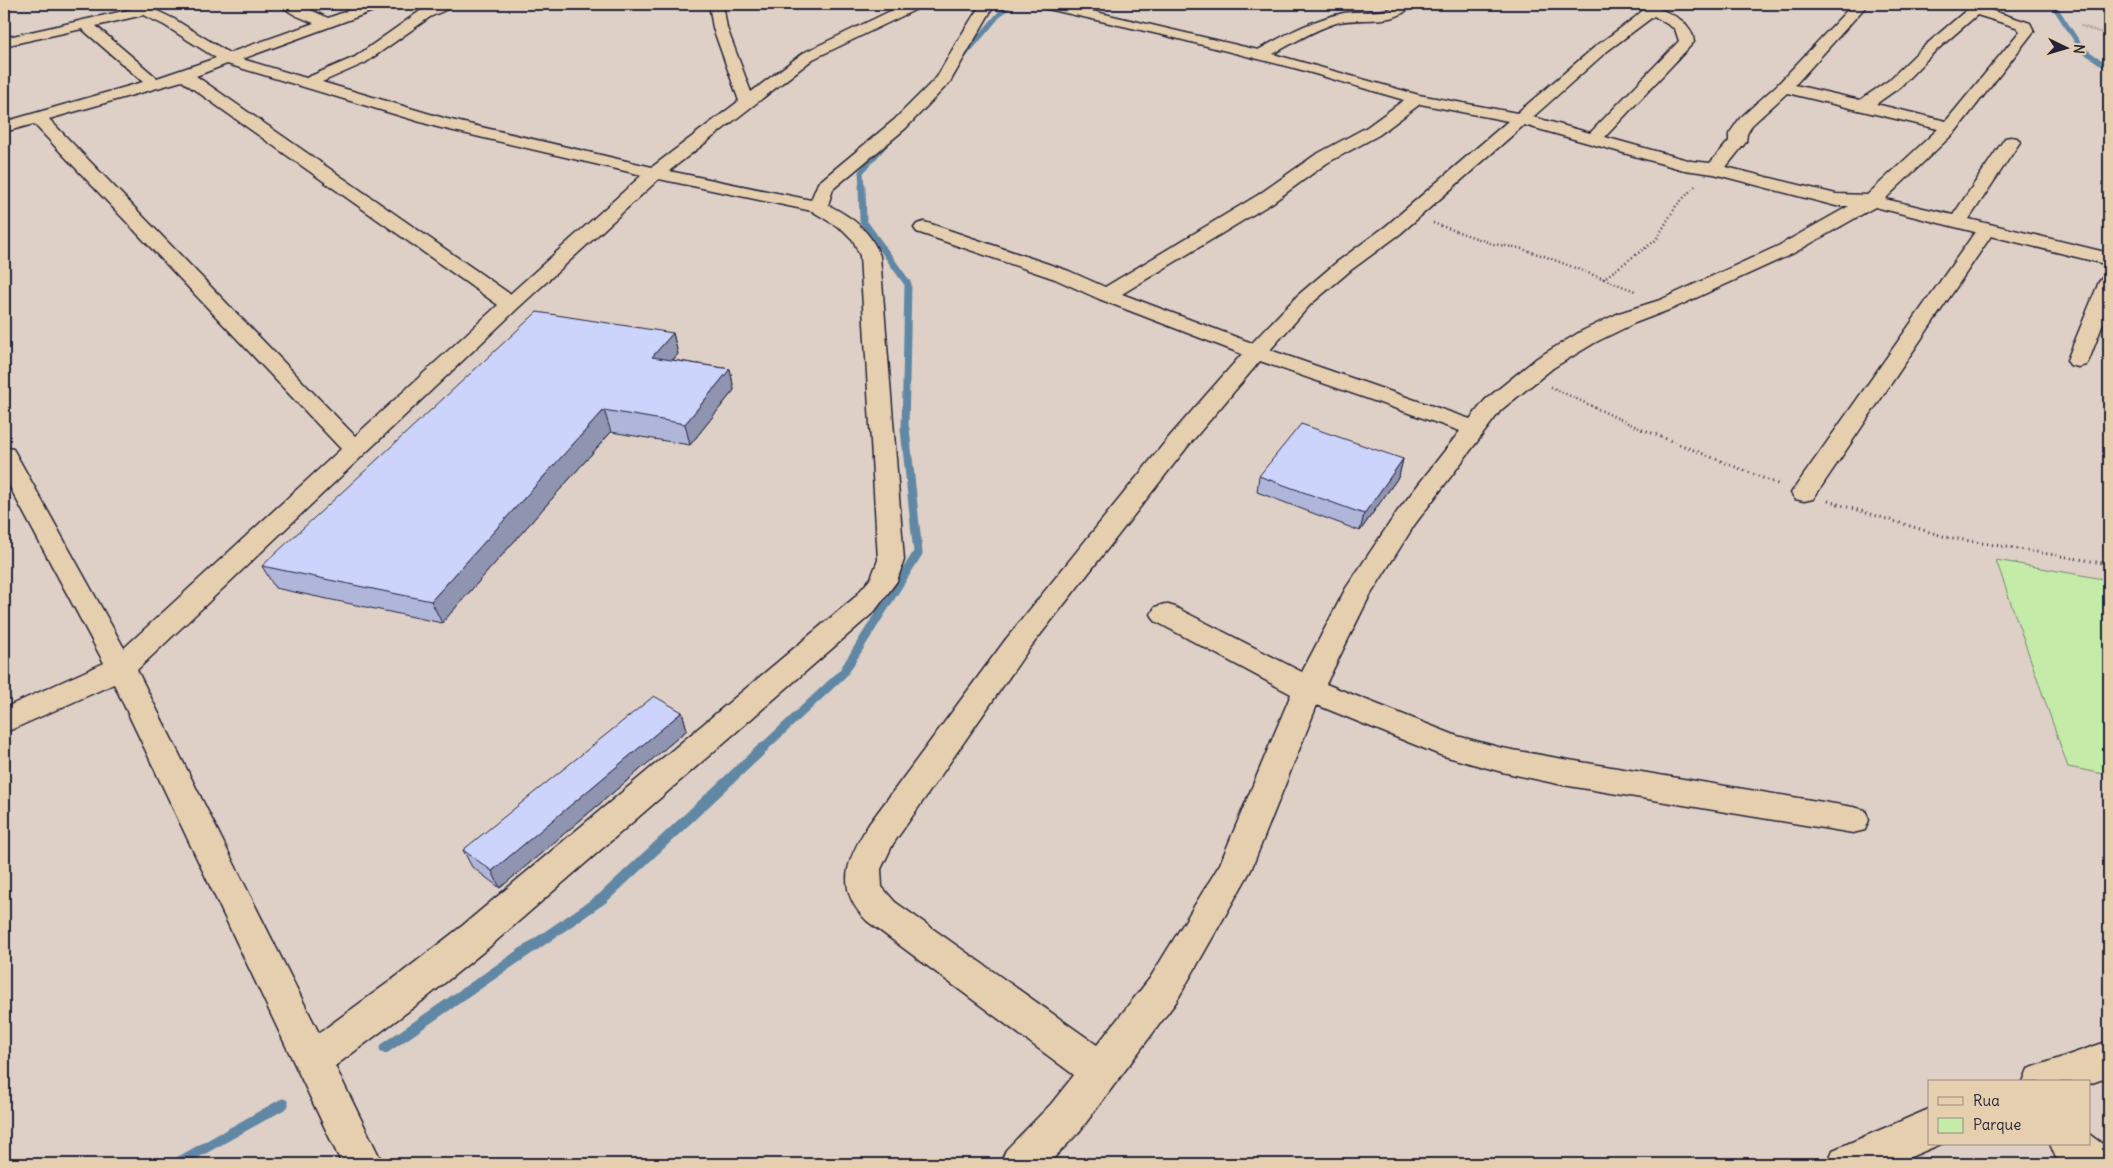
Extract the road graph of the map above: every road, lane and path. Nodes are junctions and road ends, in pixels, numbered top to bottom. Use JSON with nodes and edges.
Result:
{"nodes":[{"id":1,"x":288,"y":4,"type":"edge"},
{"id":2,"x":379,"y":4,"type":"edge"},
{"id":3,"x":447,"y":4,"type":"edge"},
{"id":4,"x":716,"y":4,"type":"edge"},
{"id":5,"x":916,"y":4,"type":"edge"},
{"id":6,"x":988,"y":4,"type":"edge"},
{"id":7,"x":1044,"y":4,"type":"edge"},
{"id":8,"x":1405,"y":4,"type":"edge"},
{"id":9,"x":1861,"y":4,"type":"edge"},
{"id":10,"x":139,"y":7,"type":"edge"},
{"id":11,"x":1655,"y":7,"type":"edge"},
{"id":12,"x":1980,"y":7,"type":"edge"},
{"id":13,"x":84,"y":23,"type":"junction"},
{"id":14,"x":328,"y":23,"type":"junction"},
{"id":15,"x":2081,"y":26,"type":"dead end"},
{"id":16,"x":2109,"y":35,"type":"edge"},
{"id":17,"x":4,"y":42,"type":"edge"},
{"id":18,"x":1260,"y":55,"type":"junction"},
{"id":19,"x":229,"y":60,"type":"junction"},
{"id":20,"x":184,"y":75,"type":"junction"},
{"id":21,"x":154,"y":83,"type":"junction"},
{"id":22,"x":307,"y":83,"type":"junction"},
{"id":23,"x":1784,"y":87,"type":"junction"},
{"id":24,"x":1417,"y":99,"type":"junction"},
{"id":25,"x":747,"y":102,"type":"junction"},
{"id":26,"x":1864,"y":105,"type":"junction"},
{"id":27,"x":38,"y":118,"type":"junction"},
{"id":28,"x":1521,"y":119,"type":"junction"},
{"id":29,"x":4,"y":127,"type":"edge"},
{"id":30,"x":1950,"y":128,"type":"junction"},
{"id":31,"x":1594,"y":138,"type":"junction"},
{"id":32,"x":2011,"y":142,"type":"dead end"},
{"id":33,"x":1714,"y":169,"type":"junction"},
{"id":34,"x":655,"y":173,"type":"junction"},
{"id":35,"x":1872,"y":201,"type":"junction"},
{"id":36,"x":818,"y":207,"type":"junction"},
{"id":37,"x":1409,"y":214,"type":"junction"},
{"id":38,"x":1958,"y":222,"type":"junction"},
{"id":39,"x":924,"y":228,"type":"dead end"},
{"id":40,"x":1987,"y":228,"type":"junction"},
{"id":41,"x":2109,"y":260,"type":"edge"},
{"id":42,"x":1603,"y":279,"type":"junction"},
{"id":43,"x":2109,"y":282,"type":"edge"},
{"id":44,"x":1106,"y":295,"type":"junction"},
{"id":45,"x":510,"y":304,"type":"junction"},
{"id":46,"x":1667,"y":304,"type":"junction"},
{"id":47,"x":1256,"y":352,"type":"junction"},
{"id":48,"x":2078,"y":360,"type":"dead end"},
{"id":49,"x":1474,"y":428,"type":"junction"},
{"id":50,"x":355,"y":450,"type":"junction"},
{"id":51,"x":4,"y":454,"type":"edge"},
{"id":52,"x":1804,"y":493,"type":"dead end"},
{"id":53,"x":1165,"y":614,"type":"dead end"},
{"id":54,"x":121,"y":668,"type":"junction"},
{"id":55,"x":1308,"y":689,"type":"junction"},
{"id":56,"x":4,"y":721,"type":"edge"},
{"id":57,"x":1853,"y":820,"type":"dead end"},
{"id":58,"x":2109,"y":1059,"type":"edge"},
{"id":59,"x":311,"y":1061,"type":"junction"},
{"id":60,"x":1101,"y":1071,"type":"junction"},
{"id":61,"x":2048,"y":1080,"type":"edge"},
{"id":62,"x":1928,"y":1129,"type":"edge"},
{"id":63,"x":2072,"y":1146,"type":"edge"},
{"id":64,"x":363,"y":1164,"type":"edge"},
{"id":65,"x":1020,"y":1164,"type":"edge"},
{"id":66,"x":1846,"y":1164,"type":"edge"},
{"id":67,"x":2095,"y":1164,"type":"edge"}],
"edges":[{"from":1,"to":14,"type":"street"},
{"from":2,"to":14,"type":"street"},
{"from":3,"to":22,"type":"street"},
{"from":4,"to":25,"type":"street"},
{"from":5,"to":25,"type":"street"},
{"from":6,"to":36,"type":"street"},
{"from":7,"to":18,"type":"street"},
{"from":8,"to":18,"type":"street"},
{"from":9,"to":23,"type":"street"},
{"from":10,"to":13,"type":"street"},
{"from":10,"to":19,"type":"street"},
{"from":11,"to":28,"type":"street"},
{"from":11,"to":31,"type":"street"},
{"from":12,"to":26,"type":"street"},
{"from":12,"to":30,"type":"street"},
{"from":13,"to":17,"type":"street"},
{"from":13,"to":21,"type":"street"},
{"from":14,"to":19,"type":"street"},
{"from":15,"to":16,"type":"path"},
{"from":18,"to":24,"type":"street"},
{"from":19,"to":20,"type":"street"},
{"from":19,"to":22,"type":"street"},
{"from":20,"to":21,"type":"street"},
{"from":20,"to":45,"type":"street"},
{"from":21,"to":27,"type":"street"},
{"from":22,"to":34,"type":"street"},
{"from":23,"to":26,"type":"street"},
{"from":23,"to":33,"type":"street"},
{"from":24,"to":28,"type":"street"},
{"from":24,"to":44,"type":"street"},
{"from":25,"to":34,"type":"street"},
{"from":26,"to":30,"type":"street"},
{"from":27,"to":29,"type":"street"},
{"from":27,"to":50,"type":"street"},
{"from":28,"to":31,"type":"street"},
{"from":28,"to":37,"type":"street"},
{"from":30,"to":35,"type":"street"},
{"from":31,"to":33,"type":"street"},
{"from":32,"to":38,"type":"street"},
{"from":33,"to":35,"type":"street"},
{"from":33,"to":42,"type":"path"},
{"from":34,"to":36,"type":"street"},
{"from":34,"to":45,"type":"street"},
{"from":35,"to":38,"type":"street"},
{"from":35,"to":46,"type":"street"},
{"from":36,"to":59,"type":"street"},
{"from":37,"to":42,"type":"path"},
{"from":37,"to":47,"type":"street"},
{"from":38,"to":40,"type":"street"},
{"from":39,"to":44,"type":"street"},
{"from":40,"to":41,"type":"street"},
{"from":40,"to":52,"type":"street"},
{"from":42,"to":46,"type":"path"},
{"from":43,"to":48,"type":"street"},
{"from":44,"to":47,"type":"street"},
{"from":45,"to":50,"type":"street"},
{"from":46,"to":49,"type":"street"},
{"from":47,"to":49,"type":"street"},
{"from":47,"to":60,"type":"street"},
{"from":49,"to":55,"type":"street"},
{"from":50,"to":54,"type":"street"},
{"from":51,"to":54,"type":"street"},
{"from":53,"to":55,"type":"street"},
{"from":54,"to":56,"type":"street"},
{"from":54,"to":59,"type":"street"},
{"from":55,"to":57,"type":"street"},
{"from":55,"to":60,"type":"street"},
{"from":58,"to":61,"type":"street"},
{"from":59,"to":64,"type":"street"},
{"from":60,"to":65,"type":"street"},
{"from":62,"to":66,"type":"street"},
{"from":63,"to":67,"type":"street"}]}
